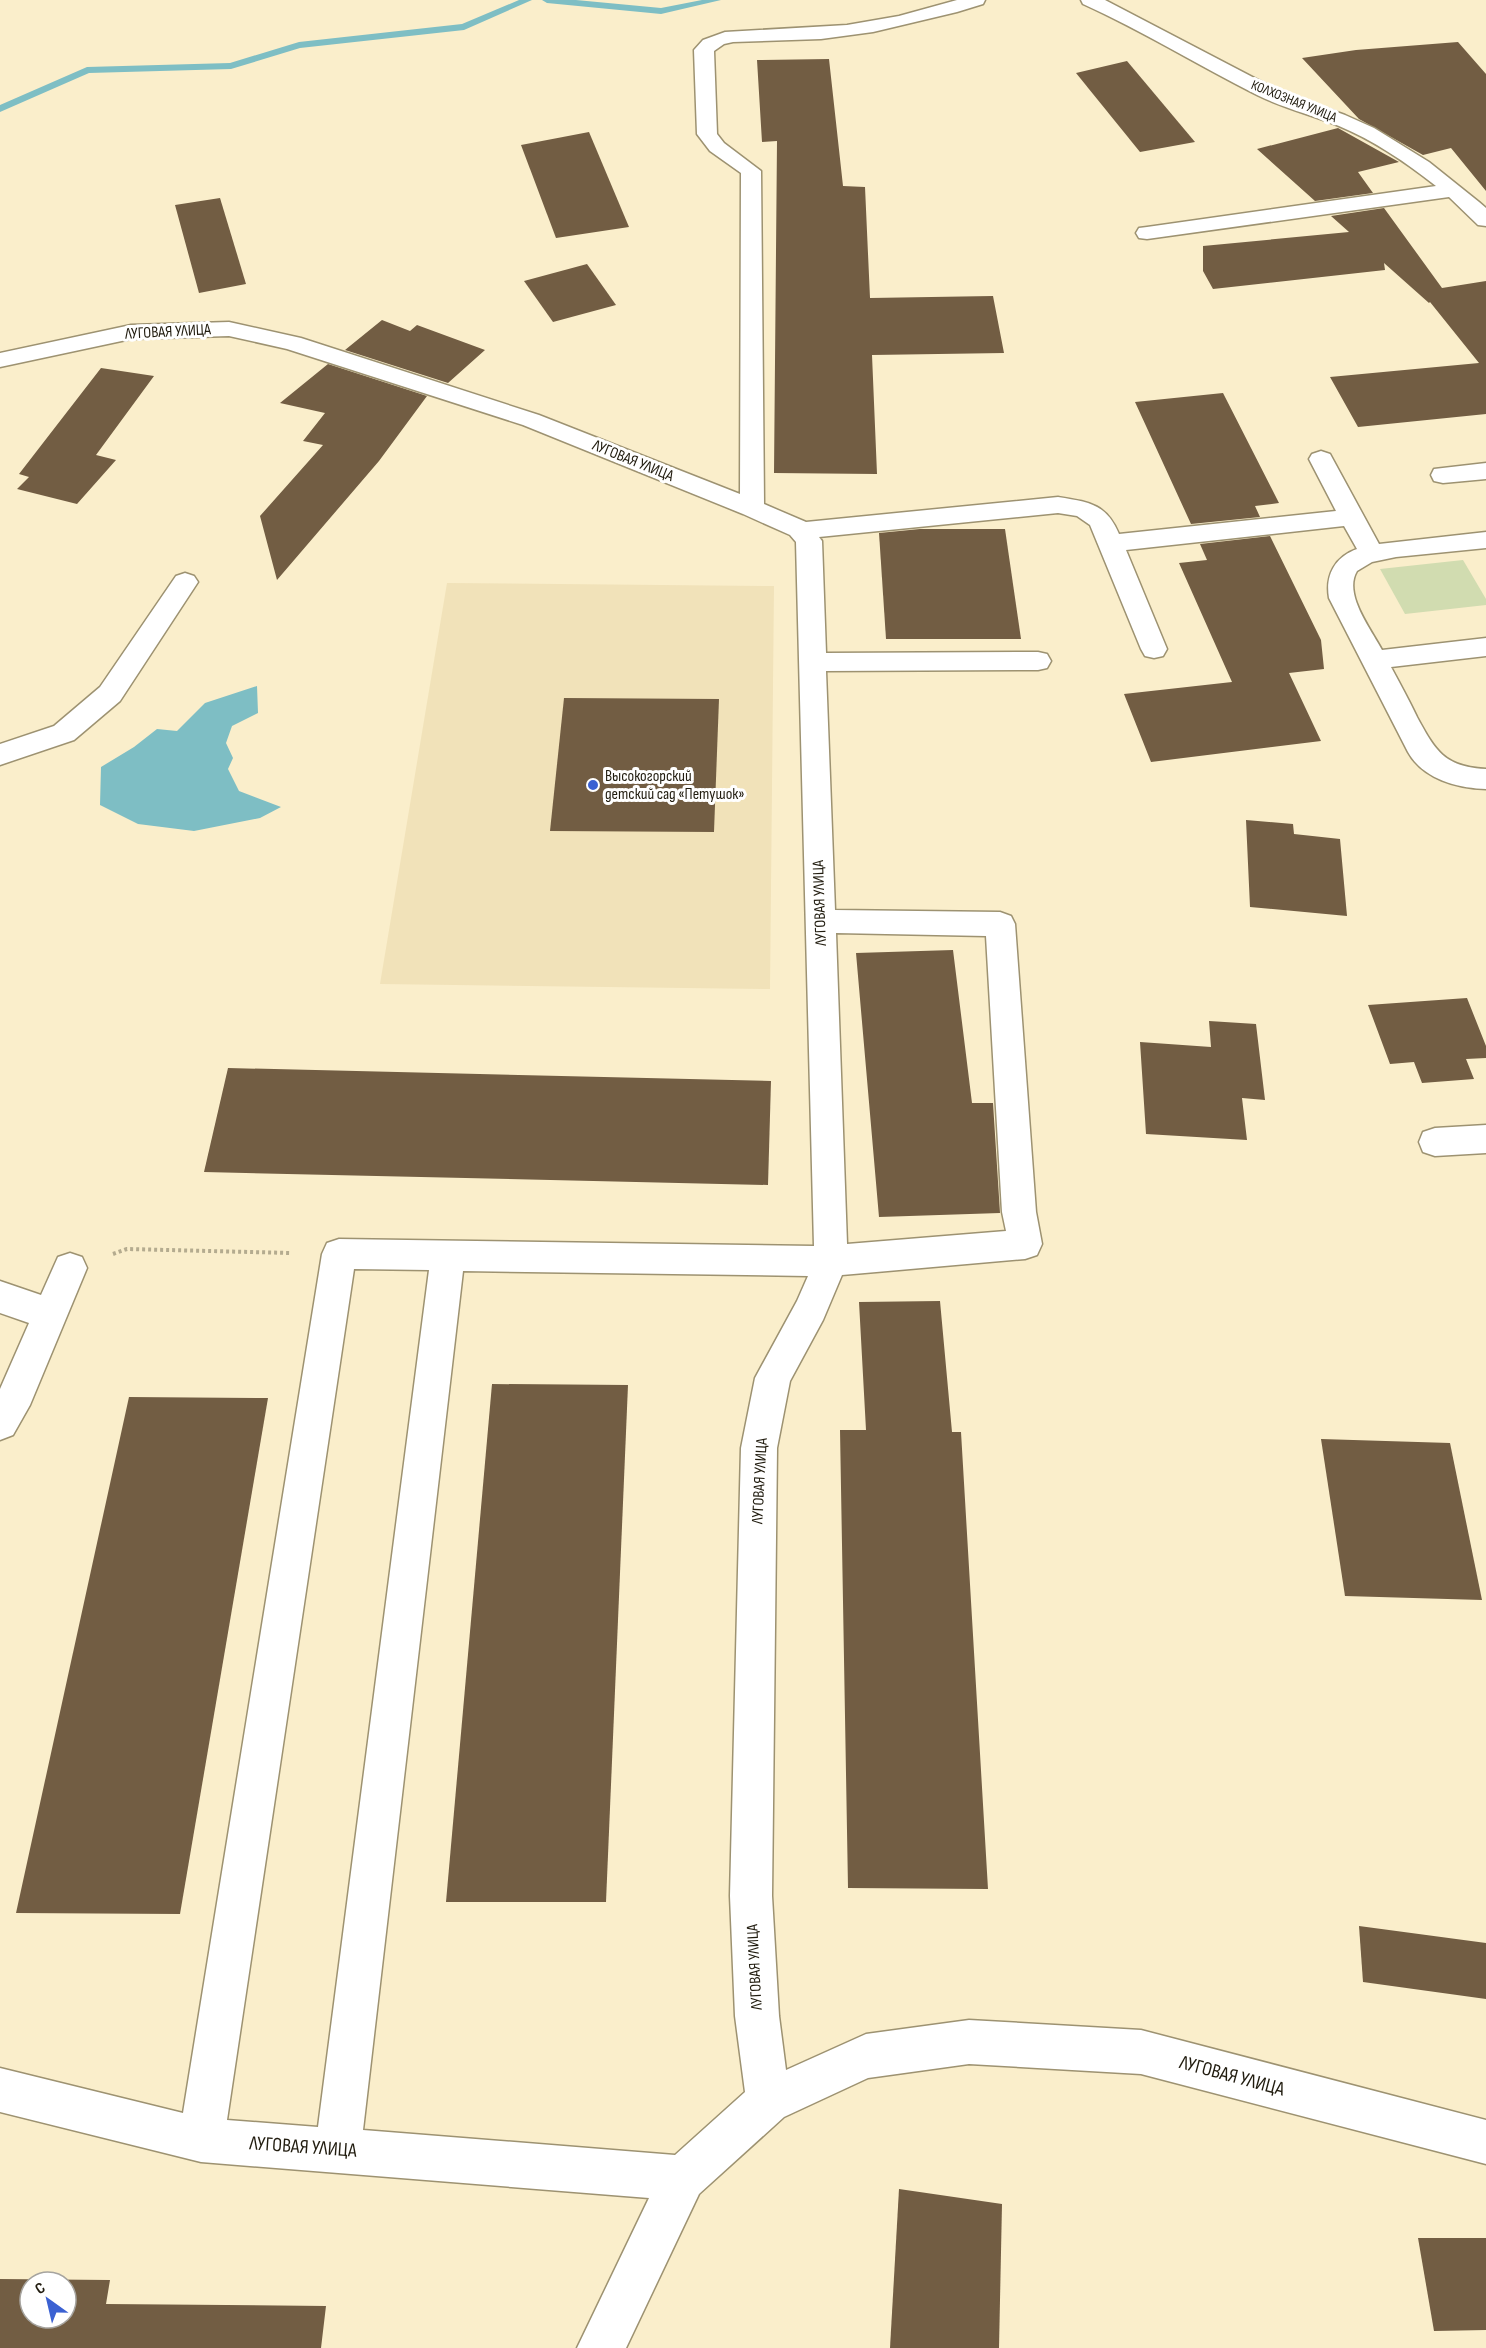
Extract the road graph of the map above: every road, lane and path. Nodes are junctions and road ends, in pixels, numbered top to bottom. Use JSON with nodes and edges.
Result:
{"nodes":[{"id":1,"x":976,"y":0,"type":"edge"},
{"id":2,"x":1090,"y":0,"type":"edge"},
{"id":3,"x":1452,"y":190,"type":"junction"},
{"id":4,"x":1486,"y":220,"type":"edge"},
{"id":5,"x":1147,"y":233,"type":"dead end"},
{"id":6,"x":0,"y":360,"type":"edge"},
{"id":7,"x":1321,"y":459,"type":"dead end"},
{"id":8,"x":1486,"y":471,"type":"edge"},
{"id":9,"x":1443,"y":475,"type":"dead end"},
{"id":10,"x":752,"y":508,"type":"junction"},
{"id":11,"x":1352,"y":517,"type":"junction"},
{"id":12,"x":802,"y":531,"type":"junction"},
{"id":13,"x":1486,"y":540,"type":"edge"},
{"id":14,"x":1110,"y":543,"type":"junction"},
{"id":15,"x":1372,"y":553,"type":"junction"},
{"id":16,"x":185,"y":582,"type":"dead end"},
{"id":17,"x":1486,"y":646,"type":"edge"},
{"id":18,"x":1154,"y":649,"type":"dead end"},
{"id":19,"x":1374,"y":660,"type":"junction"},
{"id":20,"x":1038,"y":661,"type":"dead end"},
{"id":21,"x":813,"y":662,"type":"junction"},
{"id":22,"x":0,"y":755,"type":"edge"},
{"id":23,"x":1486,"y":779,"type":"edge"},
{"id":24,"x":821,"y":921,"type":"junction"},
{"id":25,"x":1486,"y":1139,"type":"edge"},
{"id":26,"x":1436,"y":1142,"type":"dead end"},
{"id":27,"x":339,"y":1254,"type":"junction"},
{"id":28,"x":448,"y":1256,"type":"junction"},
{"id":29,"x":831,"y":1261,"type":"junction"},
{"id":30,"x":70,"y":1268,"type":"joint"},
{"id":31,"x":0,"y":1297,"type":"edge"},
{"id":32,"x":51,"y":1314,"type":"junction"},
{"id":33,"x":0,"y":1423,"type":"edge"},
{"id":34,"x":0,"y":2090,"type":"edge"},
{"id":35,"x":768,"y":2101,"type":"junction"},
{"id":36,"x":201,"y":2140,"type":"junction"},
{"id":37,"x":1486,"y":2142,"type":"edge"},
{"id":38,"x":338,"y":2150,"type":"junction"},
{"id":39,"x":683,"y":2178,"type":"junction"},
{"id":40,"x":601,"y":2348,"type":"edge"}],
"edges":[{"from":1,"to":10,"type":"street"},
{"from":2,"to":3,"type":"street","name":"КОЛХОЗНАЯ УЛИЦА"},
{"from":3,"to":4,"type":"street","name":"КОЛХОЗНАЯ УЛИЦА"},
{"from":3,"to":5,"type":"street"},
{"from":6,"to":10,"type":"street","name":"ЛУГОВАЯ УЛИЦА"},
{"from":7,"to":11,"type":"street"},
{"from":8,"to":9,"type":"street"},
{"from":10,"to":12,"type":"street","name":"ЛУГОВАЯ УЛИЦА"},
{"from":11,"to":14,"type":"street"},
{"from":11,"to":15,"type":"street"},
{"from":12,"to":14,"type":"street"},
{"from":12,"to":21,"type":"street","name":"ЛУГОВАЯ УЛИЦА"},
{"from":13,"to":15,"type":"street"},
{"from":14,"to":18,"type":"street"},
{"from":15,"to":19,"type":"street"},
{"from":16,"to":22,"type":"street"},
{"from":17,"to":19,"type":"street"},
{"from":19,"to":23,"type":"street"},
{"from":20,"to":21,"type":"street"},
{"from":21,"to":24,"type":"street","name":"ЛУГОВАЯ УЛИЦА"},
{"from":24,"to":29,"type":"street","name":"ЛУГОВАЯ УЛИЦА"},
{"from":24,"to":29,"type":"street"},
{"from":25,"to":26,"type":"street"},
{"from":27,"to":28,"type":"street"},
{"from":27,"to":30,"type":"path"},
{"from":27,"to":36,"type":"street"},
{"from":28,"to":29,"type":"street"},
{"from":28,"to":38,"type":"street"},
{"from":29,"to":35,"type":"street","name":"ЛУГОВАЯ УЛИЦА"},
{"from":30,"to":32,"type":"street"},
{"from":31,"to":32,"type":"street"},
{"from":32,"to":33,"type":"street"},
{"from":34,"to":36,"type":"street","name":"ЛУГОВАЯ УЛИЦА"},
{"from":35,"to":37,"type":"street","name":"ЛУГОВАЯ УЛИЦА"},
{"from":35,"to":39,"type":"street","name":"ЛУГОВАЯ УЛИЦА"},
{"from":36,"to":38,"type":"street","name":"ЛУГОВАЯ УЛИЦА"},
{"from":38,"to":39,"type":"street","name":"ЛУГОВАЯ УЛИЦА"},
{"from":39,"to":40,"type":"street","name":"ЛУГОВАЯ УЛИЦА"}]}
